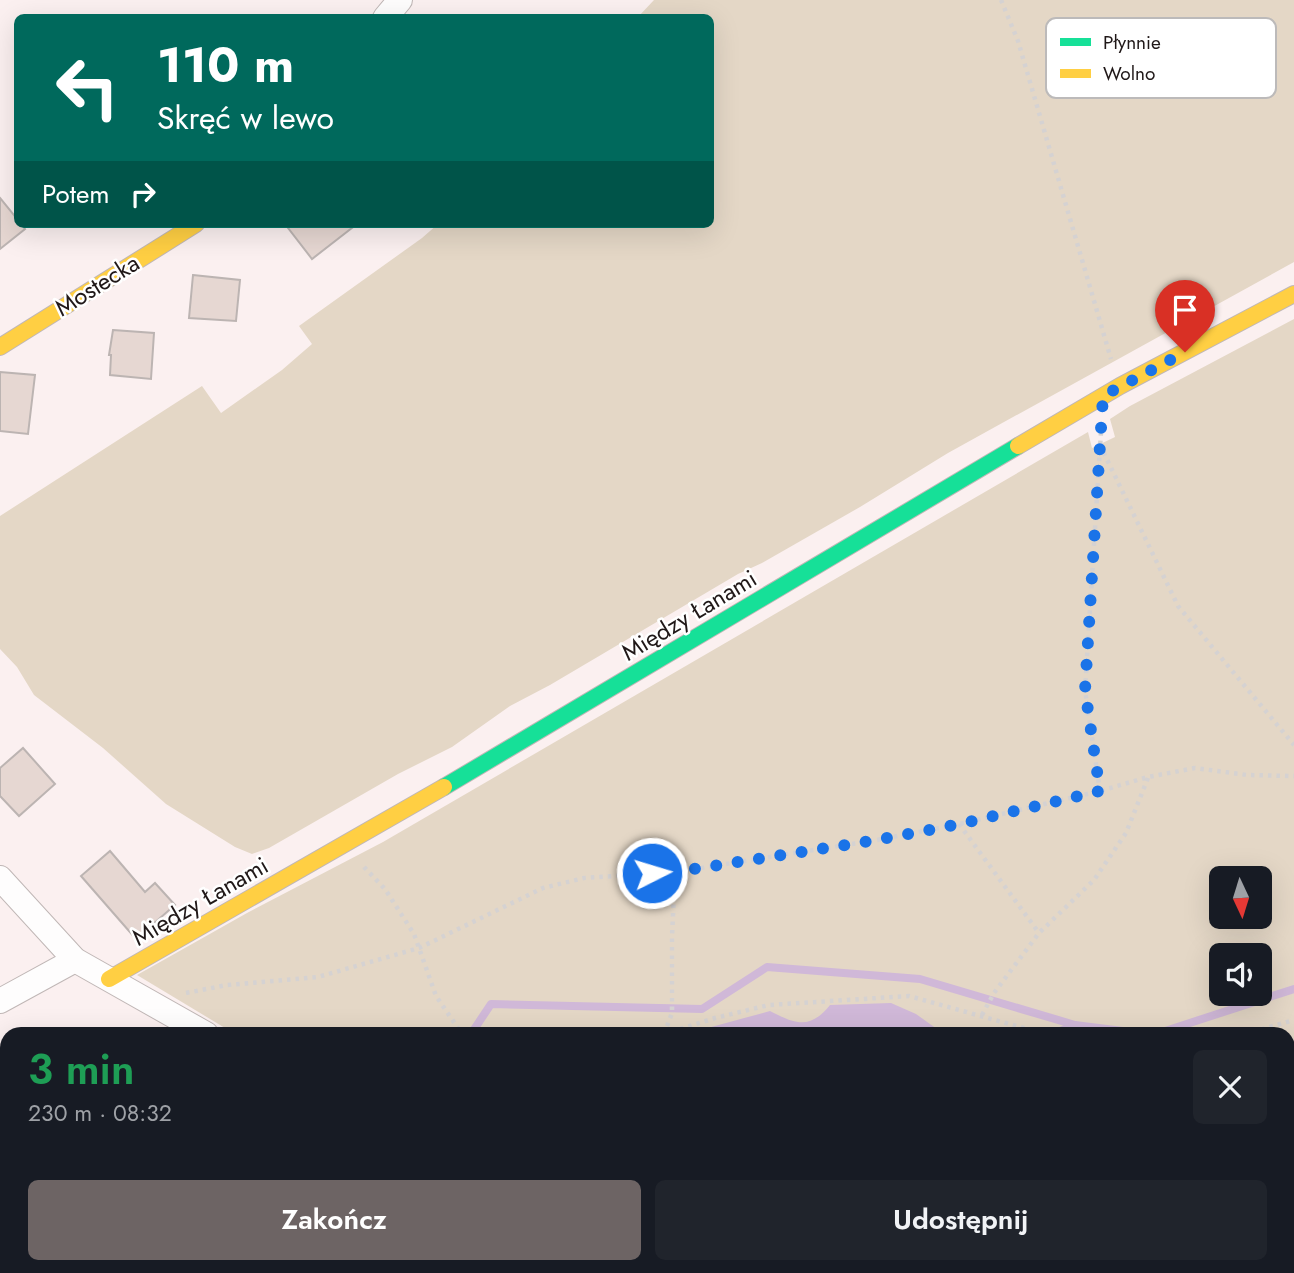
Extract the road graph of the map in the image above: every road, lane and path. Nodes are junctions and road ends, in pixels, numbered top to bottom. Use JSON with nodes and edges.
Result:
{"nodes":[{"id":1,"x":400,"y":0,"type":"edge"},
{"id":2,"x":1001,"y":0,"type":"edge"},
{"id":3,"x":388,"y":14,"type":"edge"},
{"id":4,"x":189,"y":228,"type":"edge"},
{"id":5,"x":1294,"y":294,"type":"edge"},
{"id":6,"x":5,"y":335,"type":"edge"},
{"id":7,"x":1120,"y":386,"type":"junction"},
{"id":8,"x":1103,"y":396,"type":"junction"},
{"id":9,"x":1100,"y":445,"type":"junction"},
{"id":10,"x":1294,"y":744,"type":"edge"},
{"id":11,"x":1294,"y":776,"type":"edge"},
{"id":12,"x":1148,"y":778,"type":"junction"},
{"id":13,"x":1100,"y":791,"type":"junction"},
{"id":14,"x":960,"y":824,"type":"junction"},
{"id":15,"x":344,"y":846,"type":"junction"},
{"id":16,"x":675,"y":872,"type":"junction"},
{"id":17,"x":0,"y":878,"type":"edge"},
{"id":18,"x":1039,"y":933,"type":"junction"},
{"id":19,"x":419,"y":948,"type":"junction"},
{"id":20,"x":75,"y":960,"type":"junction"},
{"id":21,"x":109,"y":979,"type":"junction"},
{"id":22,"x":0,"y":1001,"type":"edge"},
{"id":23,"x":161,"y":1010,"type":"junction"},
{"id":24,"x":982,"y":1015,"type":"junction"},
{"id":25,"x":1294,"y":1020,"type":"edge"},
{"id":26,"x":193,"y":1027,"type":"edge"},
{"id":27,"x":457,"y":1027,"type":"edge"},
{"id":28,"x":667,"y":1027,"type":"edge"},
{"id":29,"x":686,"y":1027,"type":"edge"},
{"id":30,"x":1021,"y":1027,"type":"edge"},
{"id":31,"x":1270,"y":1027,"type":"edge"}],
"edges":[{"from":1,"to":3,"type":"street"},
{"from":2,"to":7,"type":"path"},
{"from":4,"to":6,"type":"street","name":"Mostecka"},
{"from":5,"to":7,"type":"street","name":"Między Łanami"},
{"from":7,"to":8,"type":"street","name":"Między Łanami"},
{"from":8,"to":9,"type":"path"},
{"from":8,"to":15,"type":"street","name":"Między Łanami"},
{"from":9,"to":10,"type":"path"},
{"from":9,"to":13,"type":"path"},
{"from":11,"to":12,"type":"path"},
{"from":12,"to":13,"type":"path"},
{"from":12,"to":18,"type":"path"},
{"from":13,"to":14,"type":"path"},
{"from":14,"to":16,"type":"path"},
{"from":14,"to":18,"type":"path"},
{"from":15,"to":19,"type":"path"},
{"from":15,"to":21,"type":"street","name":"Między Łanami"},
{"from":16,"to":19,"type":"path"},
{"from":16,"to":28,"type":"path"},
{"from":17,"to":20,"type":"street"},
{"from":18,"to":24,"type":"path"},
{"from":19,"to":23,"type":"path"},
{"from":19,"to":27,"type":"path"},
{"from":20,"to":21,"type":"street"},
{"from":20,"to":22,"type":"street"},
{"from":21,"to":23,"type":"street"},
{"from":23,"to":26,"type":"street"},
{"from":24,"to":29,"type":"path"},
{"from":24,"to":30,"type":"path"},
{"from":25,"to":31,"type":"path"}]}
